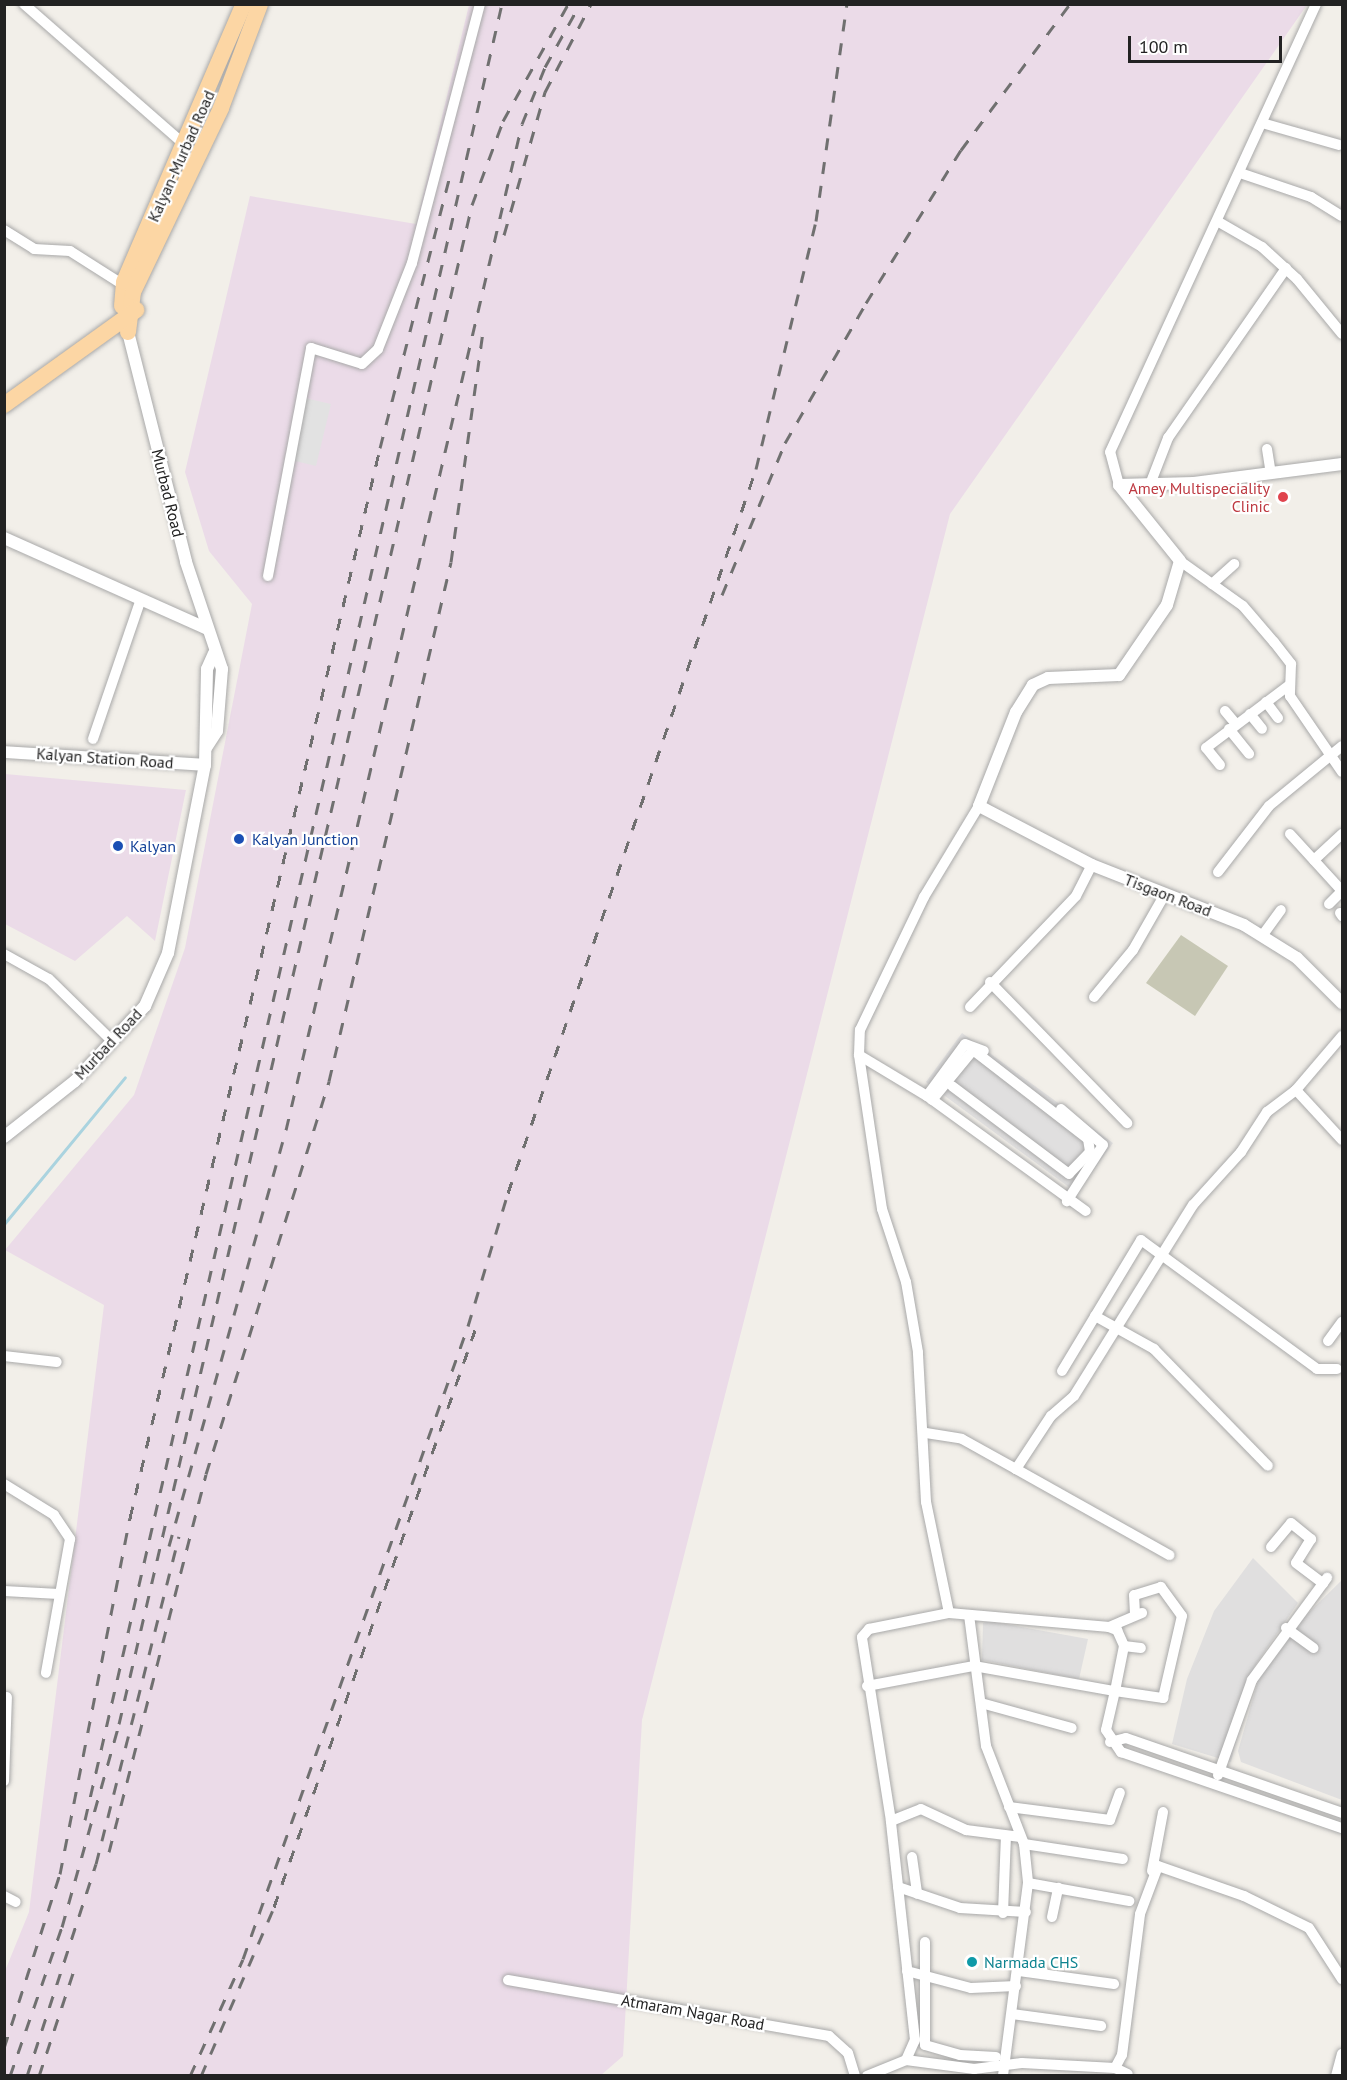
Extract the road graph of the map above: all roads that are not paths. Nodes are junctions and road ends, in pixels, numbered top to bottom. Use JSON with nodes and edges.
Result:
{"nodes":[{"id":1,"x":24,"y":4,"type":"edge"},
{"id":2,"x":244,"y":4,"type":"edge"},
{"id":3,"x":260,"y":4,"type":"edge"},
{"id":4,"x":480,"y":4,"type":"edge"},
{"id":5,"x":1316,"y":4,"type":"edge"},
{"id":6,"x":1262,"y":123,"type":"junction"},
{"id":7,"x":1339,"y":145,"type":"dead end"},
{"id":8,"x":186,"y":146,"type":"junction"},
{"id":9,"x":1240,"y":173,"type":"junction"},
{"id":10,"x":1342,"y":216,"type":"edge"},
{"id":11,"x":1217,"y":221,"type":"junction"},
{"id":12,"x":4,"y":230,"type":"edge"},
{"id":13,"x":1286,"y":268,"type":"junction"},
{"id":14,"x":130,"y":307,"type":"junction"},
{"id":15,"x":1342,"y":334,"type":"edge"},
{"id":16,"x":8,"y":397,"type":"edge"},
{"id":17,"x":1268,"y":449,"type":"dead end"},
{"id":18,"x":1342,"y":464,"type":"edge"},
{"id":19,"x":1271,"y":474,"type":"junction"},
{"id":20,"x":1119,"y":485,"type":"junction"},
{"id":21,"x":1149,"y":487,"type":"junction"},
{"id":22,"x":4,"y":538,"type":"edge"},
{"id":23,"x":1180,"y":561,"type":"junction"},
{"id":24,"x":1234,"y":564,"type":"dead end"},
{"id":25,"x":268,"y":576,"type":"dead end"},
{"id":26,"x":1212,"y":584,"type":"junction"},
{"id":27,"x":140,"y":602,"type":"junction"},
{"id":28,"x":207,"y":629,"type":"junction"},
{"id":29,"x":1288,"y":686,"type":"junction"},
{"id":30,"x":1266,"y":702,"type":"junction"},
{"id":31,"x":1225,"y":711,"type":"dead end"},
{"id":32,"x":1250,"y":714,"type":"junction"},
{"id":33,"x":1278,"y":718,"type":"dead end"},
{"id":34,"x":1232,"y":727,"type":"junction"},
{"id":35,"x":1262,"y":729,"type":"dead end"},
{"id":36,"x":93,"y":739,"type":"dead end"},
{"id":37,"x":1342,"y":746,"type":"edge"},
{"id":38,"x":4,"y":752,"type":"edge"},
{"id":39,"x":1249,"y":754,"type":"dead end"},
{"id":40,"x":1327,"y":754,"type":"junction"},
{"id":41,"x":205,"y":765,"type":"junction"},
{"id":42,"x":1220,"y":765,"type":"dead end"},
{"id":43,"x":1342,"y":772,"type":"edge"},
{"id":44,"x":979,"y":806,"type":"junction"},
{"id":45,"x":1290,"y":834,"type":"dead end"},
{"id":46,"x":1342,"y":834,"type":"edge"},
{"id":47,"x":1314,"y":860,"type":"junction"},
{"id":48,"x":1092,"y":865,"type":"junction"},
{"id":49,"x":1218,"y":872,"type":"dead end"},
{"id":50,"x":1342,"y":891,"type":"edge"},
{"id":51,"x":1165,"y":894,"type":"junction"},
{"id":52,"x":1329,"y":903,"type":"dead end"},
{"id":53,"x":1281,"y":910,"type":"dead end"},
{"id":54,"x":1262,"y":936,"type":"junction"},
{"id":55,"x":4,"y":954,"type":"edge"},
{"id":56,"x":990,"y":982,"type":"junction"},
{"id":57,"x":1094,"y":997,"type":"dead end"},
{"id":58,"x":1342,"y":1001,"type":"edge"},
{"id":59,"x":970,"y":1007,"type":"dead end"},
{"id":60,"x":1342,"y":1036,"type":"edge"},
{"id":61,"x":112,"y":1041,"type":"junction"},
{"id":62,"x":859,"y":1055,"type":"junction"},
{"id":63,"x":952,"y":1086,"type":"dead end"},
{"id":64,"x":1296,"y":1090,"type":"junction"},
{"id":65,"x":929,"y":1098,"type":"junction"},
{"id":66,"x":1127,"y":1123,"type":"dead end"},
{"id":67,"x":4,"y":1137,"type":"edge"},
{"id":68,"x":1342,"y":1140,"type":"edge"},
{"id":69,"x":1067,"y":1202,"type":"junction"},
{"id":70,"x":1086,"y":1211,"type":"dead end"},
{"id":71,"x":1160,"y":1252,"type":"junction"},
{"id":72,"x":1095,"y":1316,"type":"junction"},
{"id":73,"x":1342,"y":1322,"type":"edge"},
{"id":74,"x":1115,"y":1328,"type":"junction"},
{"id":75,"x":1328,"y":1341,"type":"dead end"},
{"id":76,"x":4,"y":1356,"type":"edge"},
{"id":77,"x":57,"y":1362,"type":"dead end"},
{"id":78,"x":1337,"y":1369,"type":"dead end"},
{"id":79,"x":1062,"y":1371,"type":"dead end"},
{"id":80,"x":926,"y":1433,"type":"junction"},
{"id":81,"x":1268,"y":1466,"type":"dead end"},
{"id":82,"x":1016,"y":1468,"type":"junction"},
{"id":83,"x":4,"y":1484,"type":"edge"},
{"id":84,"x":1271,"y":1547,"type":"dead end"},
{"id":85,"x":1170,"y":1555,"type":"dead end"},
{"id":86,"x":4,"y":1591,"type":"edge"},
{"id":87,"x":59,"y":1594,"type":"junction"},
{"id":88,"x":949,"y":1613,"type":"junction"},
{"id":89,"x":969,"y":1615,"type":"junction"},
{"id":90,"x":1109,"y":1627,"type":"junction"},
{"id":91,"x":1286,"y":1628,"type":"junction"},
{"id":92,"x":1314,"y":1648,"type":"dead end"},
{"id":93,"x":974,"y":1666,"type":"junction"},
{"id":94,"x":46,"y":1673,"type":"dead end"},
{"id":95,"x":867,"y":1686,"type":"junction"},
{"id":96,"x":1118,"y":1692,"type":"junction"},
{"id":97,"x":7,"y":1697,"type":"dead end"},
{"id":98,"x":981,"y":1703,"type":"junction"},
{"id":99,"x":1072,"y":1728,"type":"dead end"},
{"id":100,"x":1110,"y":1742,"type":"junction"},
{"id":101,"x":1166,"y":1751,"type":"junction"},
{"id":102,"x":1162,"y":1765,"type":"junction"},
{"id":103,"x":1220,"y":1768,"type":"junction"},
{"id":104,"x":4,"y":1781,"type":"edge"},
{"id":105,"x":1216,"y":1782,"type":"junction"},
{"id":106,"x":1120,"y":1793,"type":"dead end"},
{"id":107,"x":1009,"y":1807,"type":"junction"},
{"id":108,"x":1341,"y":1809,"type":"edge"},
{"id":109,"x":1162,"y":1812,"type":"dead end"},
{"id":110,"x":891,"y":1821,"type":"junction"},
{"id":111,"x":1338,"y":1827,"type":"edge"},
{"id":112,"x":1006,"y":1836,"type":"junction"},
{"id":113,"x":1022,"y":1840,"type":"junction"},
{"id":114,"x":912,"y":1857,"type":"dead end"},
{"id":115,"x":1123,"y":1859,"type":"dead end"},
{"id":116,"x":1152,"y":1871,"type":"junction"},
{"id":117,"x":1028,"y":1883,"type":"junction"},
{"id":118,"x":898,"y":1887,"type":"junction"},
{"id":119,"x":1058,"y":1888,"type":"junction"},
{"id":120,"x":917,"y":1894,"type":"junction"},
{"id":121,"x":4,"y":1896,"type":"edge"},
{"id":122,"x":16,"y":1902,"type":"dead end"},
{"id":123,"x":1129,"y":1902,"type":"dead end"},
{"id":124,"x":1026,"y":1912,"type":"junction"},
{"id":125,"x":1003,"y":1913,"type":"junction"},
{"id":126,"x":1052,"y":1917,"type":"dead end"},
{"id":127,"x":925,"y":1942,"type":"dead end"},
{"id":128,"x":907,"y":1971,"type":"junction"},
{"id":129,"x":1019,"y":1971,"type":"junction"},
{"id":130,"x":924,"y":1976,"type":"junction"},
{"id":131,"x":1342,"y":1979,"type":"edge"},
{"id":132,"x":508,"y":1980,"type":"dead end"},
{"id":133,"x":1114,"y":1984,"type":"dead end"},
{"id":134,"x":1016,"y":1986,"type":"junction"},
{"id":135,"x":1012,"y":2014,"type":"junction"},
{"id":136,"x":1101,"y":2026,"type":"dead end"},
{"id":137,"x":1342,"y":2054,"type":"edge"},
{"id":138,"x":960,"y":2055,"type":"junction"},
{"id":139,"x":996,"y":2057,"type":"dead end"},
{"id":140,"x":906,"y":2060,"type":"junction"},
{"id":141,"x":1007,"y":2064,"type":"junction"},
{"id":142,"x":958,"y":2067,"type":"junction"},
{"id":143,"x":1115,"y":2068,"type":"junction"},
{"id":144,"x":1131,"y":2075,"type":"edge"},
{"id":145,"x":855,"y":2076,"type":"edge"},
{"id":146,"x":867,"y":2076,"type":"edge"},
{"id":147,"x":1003,"y":2076,"type":"edge"},
{"id":148,"x":1336,"y":2076,"type":"edge"}],
"edges":[{"from":1,"to":8,"type":"street"},
{"from":2,"to":8,"type":"main road","name":"Kalyan-Murbad Road"},
{"from":3,"to":14,"type":"main road","name":"Kalyan-Murbad Road"},
{"from":4,"to":25,"type":"street"},
{"from":5,"to":6,"type":"street"},
{"from":6,"to":7,"type":"street"},
{"from":6,"to":9,"type":"street"},
{"from":8,"to":14,"type":"main road","name":"Kalyan-Murbad Road"},
{"from":9,"to":10,"type":"street"},
{"from":9,"to":11,"type":"street"},
{"from":11,"to":13,"type":"street"},
{"from":11,"to":20,"type":"street"},
{"from":12,"to":14,"type":"street"},
{"from":13,"to":15,"type":"street"},
{"from":13,"to":21,"type":"street"},
{"from":14,"to":16,"type":"main road","name":"Kalyan-Murbad Road"},
{"from":14,"to":28,"type":"street","name":"Murbad Road"},
{"from":17,"to":19,"type":"street"},
{"from":18,"to":19,"type":"street"},
{"from":19,"to":21,"type":"street"},
{"from":20,"to":21,"type":"street"},
{"from":20,"to":23,"type":"street"},
{"from":22,"to":27,"type":"street"},
{"from":23,"to":26,"type":"street"},
{"from":23,"to":44,"type":"street"},
{"from":24,"to":26,"type":"street"},
{"from":26,"to":29,"type":"street"},
{"from":27,"to":28,"type":"street"},
{"from":27,"to":36,"type":"street"},
{"from":28,"to":41,"type":"street","name":"Murbad Road"},
{"from":29,"to":30,"type":"street"},
{"from":29,"to":40,"type":"street"},
{"from":30,"to":32,"type":"street"},
{"from":30,"to":33,"type":"street"},
{"from":31,"to":34,"type":"street"},
{"from":32,"to":34,"type":"street"},
{"from":32,"to":35,"type":"street"},
{"from":34,"to":39,"type":"street"},
{"from":34,"to":42,"type":"street"},
{"from":37,"to":40,"type":"street"},
{"from":38,"to":41,"type":"street","name":"Kalyan Station Road"},
{"from":40,"to":43,"type":"street"},
{"from":40,"to":49,"type":"street"},
{"from":41,"to":61,"type":"street","name":"Murbad Road"},
{"from":44,"to":48,"type":"street","name":"Tisgaon Road"},
{"from":44,"to":62,"type":"street"},
{"from":45,"to":47,"type":"street"},
{"from":46,"to":47,"type":"street"},
{"from":47,"to":50,"type":"street"},
{"from":48,"to":51,"type":"street","name":"Tisgaon Road"},
{"from":48,"to":56,"type":"street"},
{"from":50,"to":52,"type":"street"},
{"from":51,"to":54,"type":"street","name":"Tisgaon Road"},
{"from":51,"to":57,"type":"street"},
{"from":53,"to":54,"type":"street"},
{"from":54,"to":58,"type":"street","name":"Tisgaon Road"},
{"from":55,"to":61,"type":"street"},
{"from":56,"to":59,"type":"street"},
{"from":56,"to":66,"type":"street"},
{"from":60,"to":64,"type":"street"},
{"from":61,"to":67,"type":"street","name":"Murbad Road"},
{"from":62,"to":65,"type":"street"},
{"from":62,"to":80,"type":"street"},
{"from":63,"to":65,"type":"street"},
{"from":64,"to":68,"type":"street"},
{"from":64,"to":71,"type":"street"},
{"from":65,"to":69,"type":"street"},
{"from":65,"to":69,"type":"street"},
{"from":69,"to":70,"type":"street"},
{"from":71,"to":72,"type":"street"},
{"from":71,"to":74,"type":"street"},
{"from":71,"to":78,"type":"street"},
{"from":72,"to":74,"type":"street"},
{"from":72,"to":79,"type":"street"},
{"from":73,"to":75,"type":"street"},
{"from":74,"to":81,"type":"street"},
{"from":74,"to":82,"type":"street"},
{"from":76,"to":77,"type":"street"},
{"from":80,"to":82,"type":"street"},
{"from":80,"to":88,"type":"street"},
{"from":82,"to":85,"type":"street"},
{"from":83,"to":87,"type":"street"},
{"from":84,"to":91,"type":"street"},
{"from":86,"to":87,"type":"street"},
{"from":87,"to":94,"type":"street"},
{"from":88,"to":89,"type":"street"},
{"from":88,"to":95,"type":"street"},
{"from":89,"to":90,"type":"street"},
{"from":89,"to":93,"type":"street"},
{"from":90,"to":96,"type":"street"},
{"from":90,"to":96,"type":"street"},
{"from":91,"to":92,"type":"street"},
{"from":91,"to":103,"type":"street"},
{"from":93,"to":95,"type":"street"},
{"from":93,"to":96,"type":"street"},
{"from":93,"to":98,"type":"street"},
{"from":95,"to":110,"type":"street"},
{"from":96,"to":100,"type":"street"},
{"from":97,"to":104,"type":"street"},
{"from":98,"to":99,"type":"street"},
{"from":98,"to":107,"type":"street"},
{"from":100,"to":101,"type":"street"},
{"from":100,"to":102,"type":"street"},
{"from":101,"to":102,"type":"street"},
{"from":101,"to":103,"type":"street"},
{"from":102,"to":105,"type":"street"},
{"from":103,"to":105,"type":"street"},
{"from":103,"to":108,"type":"street"},
{"from":105,"to":111,"type":"street"},
{"from":106,"to":107,"type":"street"},
{"from":107,"to":113,"type":"street"},
{"from":108,"to":111,"type":"street"},
{"from":109,"to":116,"type":"street"},
{"from":110,"to":112,"type":"street"},
{"from":110,"to":118,"type":"street"},
{"from":112,"to":113,"type":"street"},
{"from":112,"to":125,"type":"street"},
{"from":113,"to":115,"type":"street"},
{"from":113,"to":117,"type":"street"},
{"from":114,"to":120,"type":"street"},
{"from":116,"to":131,"type":"street"},
{"from":116,"to":143,"type":"street"},
{"from":117,"to":119,"type":"street"},
{"from":117,"to":124,"type":"street"},
{"from":118,"to":120,"type":"street"},
{"from":118,"to":128,"type":"street"},
{"from":119,"to":123,"type":"street"},
{"from":119,"to":126,"type":"street"},
{"from":120,"to":125,"type":"street"},
{"from":121,"to":122,"type":"street"},
{"from":124,"to":125,"type":"street"},
{"from":124,"to":129,"type":"street"},
{"from":127,"to":130,"type":"street"},
{"from":128,"to":130,"type":"street"},
{"from":128,"to":140,"type":"street"},
{"from":129,"to":133,"type":"street"},
{"from":129,"to":134,"type":"street"},
{"from":130,"to":134,"type":"street"},
{"from":130,"to":138,"type":"street"},
{"from":132,"to":145,"type":"street","name":"Atmaram Nagar Road"},
{"from":134,"to":135,"type":"street"},
{"from":135,"to":136,"type":"street"},
{"from":135,"to":141,"type":"street"},
{"from":137,"to":148,"type":"street"},
{"from":138,"to":139,"type":"street"},
{"from":138,"to":142,"type":"street"},
{"from":140,"to":142,"type":"street"},
{"from":140,"to":146,"type":"street"},
{"from":141,"to":142,"type":"street"},
{"from":141,"to":143,"type":"street"},
{"from":141,"to":147,"type":"street"},
{"from":143,"to":144,"type":"street"}]}
